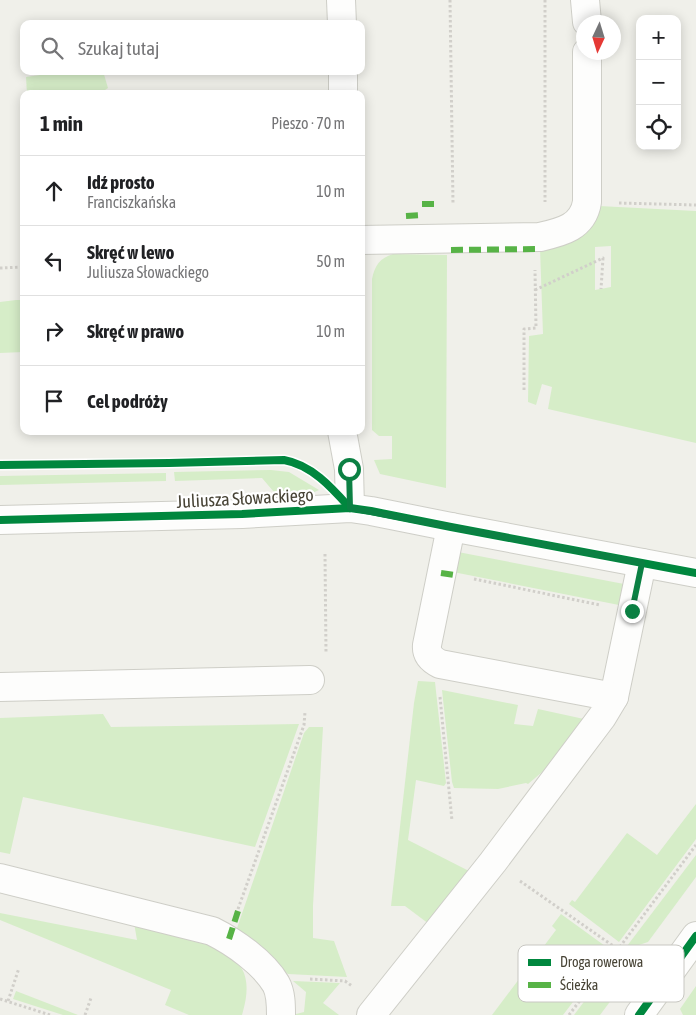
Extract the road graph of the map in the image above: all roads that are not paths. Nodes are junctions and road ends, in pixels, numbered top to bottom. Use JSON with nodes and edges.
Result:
{"nodes":[{"id":1,"x":341,"y":0,"type":"edge"},
{"id":2,"x":585,"y":0,"type":"edge"},
{"id":3,"x":586,"y":15,"type":"edge"},
{"id":4,"x":342,"y":20,"type":"edge"},
{"id":5,"x":588,"y":60,"type":"edge"},
{"id":6,"x":343,"y":75,"type":"edge"},
{"id":7,"x":343,"y":90,"type":"edge"},
{"id":8,"x":365,"y":240,"type":"edge"},
{"id":9,"x":343,"y":435,"type":"edge"},
{"id":10,"x":350,"y":508,"type":"junction"},
{"id":11,"x":0,"y":520,"type":"edge"},
{"id":12,"x":451,"y":527,"type":"junction"},
{"id":13,"x":642,"y":563,"type":"junction"},
{"id":14,"x":696,"y":573,"type":"edge"},
{"id":15,"x":0,"y":687,"type":"edge"},
{"id":16,"x":308,"y":692,"type":"road end"},
{"id":17,"x":614,"y":697,"type":"junction"},
{"id":18,"x":0,"y":878,"type":"edge"},
{"id":19,"x":696,"y":936,"type":"edge"},
{"id":20,"x":684,"y":953,"type":"edge"},
{"id":21,"x":648,"y":1002,"type":"edge"},
{"id":22,"x":375,"y":1011,"type":"edge"},
{"id":23,"x":281,"y":1015,"type":"edge"},
{"id":24,"x":639,"y":1015,"type":"edge"}],
"edges":[{"from":1,"to":4,"type":"street"},
{"from":2,"to":3,"type":"street"},
{"from":5,"to":8,"type":"street"},
{"from":6,"to":7,"type":"street"},
{"from":9,"to":10,"type":"street"},
{"from":10,"to":11,"type":"street","name":"Juliusza Słowackiego"},
{"from":10,"to":12,"type":"street","name":"Juliusza Słowackiego"},
{"from":12,"to":13,"type":"street","name":"Juliusza Słowackiego"},
{"from":12,"to":17,"type":"street"},
{"from":13,"to":14,"type":"street","name":"Juliusza Słowackiego"},
{"from":13,"to":17,"type":"street"},
{"from":15,"to":16,"type":"street"},
{"from":17,"to":22,"type":"street"},
{"from":18,"to":23,"type":"street"},
{"from":19,"to":20,"type":"street"},
{"from":21,"to":24,"type":"street"}]}
